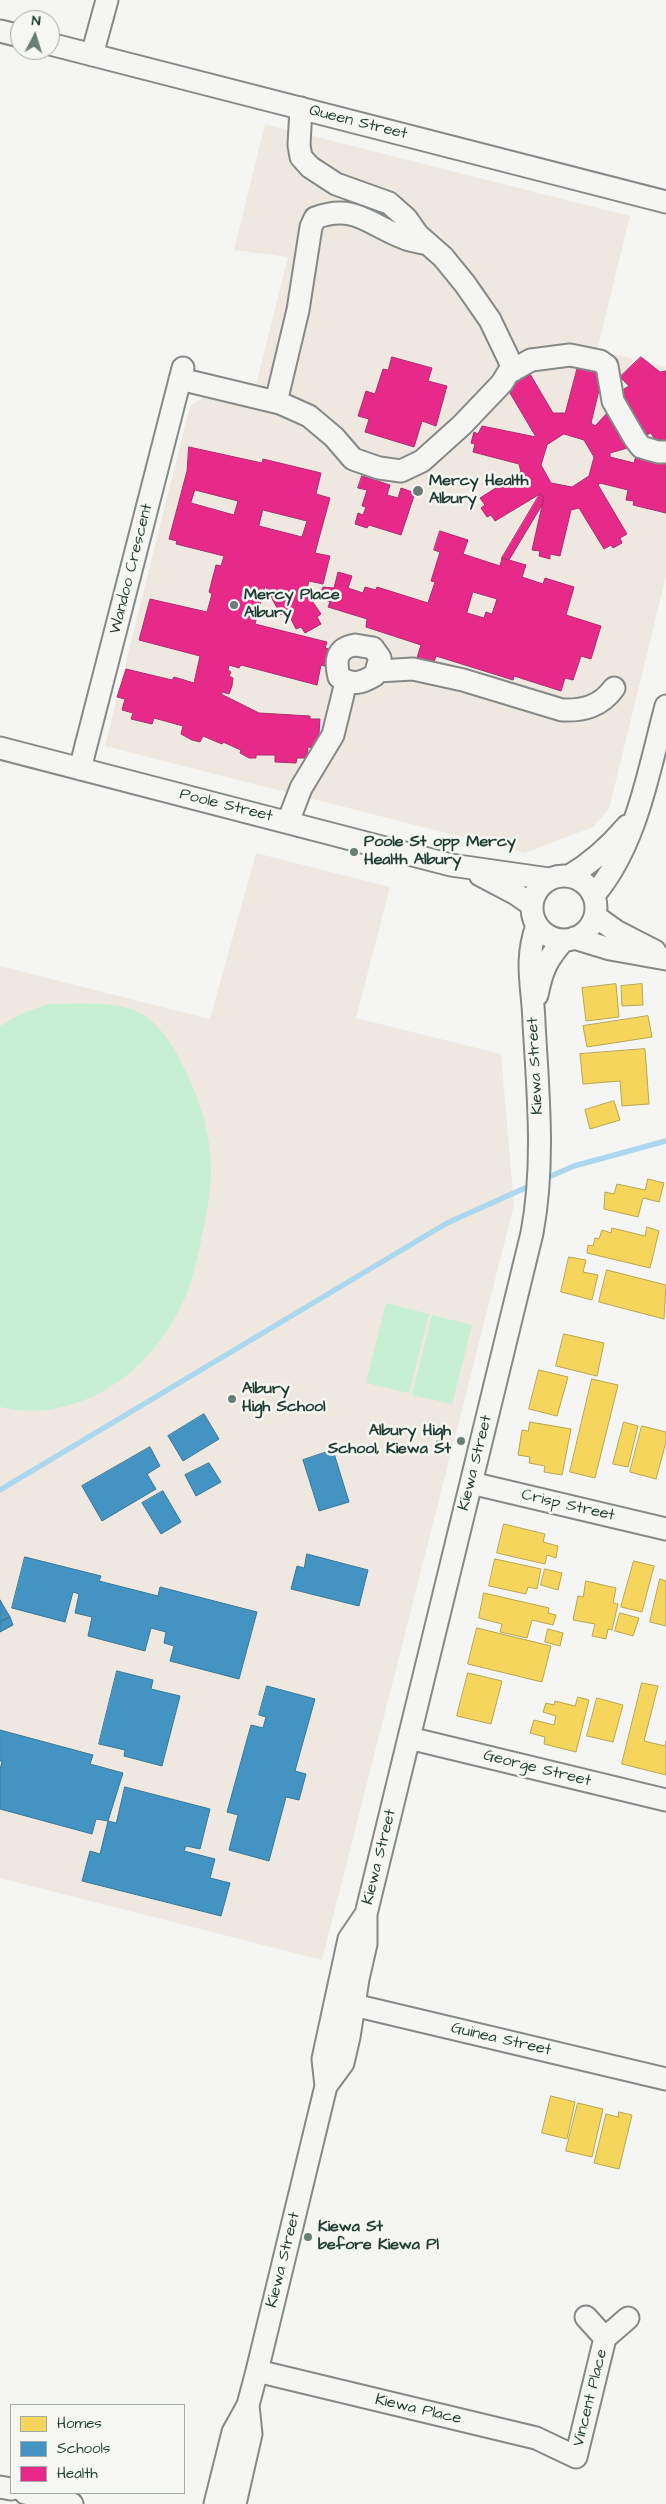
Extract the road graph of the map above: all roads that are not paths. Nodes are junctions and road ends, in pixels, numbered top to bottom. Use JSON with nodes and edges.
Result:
{"nodes":[{"id":1,"x":107,"y":0,"type":"edge"},
{"id":2,"x":60,"y":47,"type":"edge"},
{"id":3,"x":92,"y":55,"type":"junction"},
{"id":4,"x":301,"y":108,"type":"junction"},
{"id":5,"x":666,"y":202,"type":"edge"},
{"id":6,"x":427,"y":244,"type":"junction"},
{"id":7,"x":514,"y":370,"type":"junction"},
{"id":8,"x":276,"y":402,"type":"junction"},
{"id":9,"x":666,"y":452,"type":"edge"},
{"id":10,"x":377,"y":671,"type":"junction"},
{"id":11,"x":346,"y":682,"type":"junction"},
{"id":12,"x":614,"y":688,"type":"dead end"},
{"id":13,"x":666,"y":706,"type":"edge"},
{"id":14,"x":0,"y":748,"type":"edge"},
{"id":15,"x":80,"y":769,"type":"junction"},
{"id":16,"x":635,"y":817,"type":"junction"},
{"id":17,"x":288,"y":822,"type":"junction"},
{"id":18,"x":451,"y":865,"type":"junction"},
{"id":19,"x":569,"y":876,"type":"junction"},
{"id":20,"x":549,"y":879,"type":"junction"},
{"id":21,"x":594,"y":905,"type":"junction"},
{"id":22,"x":534,"y":915,"type":"junction"},
{"id":23,"x":569,"y":939,"type":"junction"},
{"id":24,"x":666,"y":957,"type":"edge"},
{"id":25,"x":534,"y":1007,"type":"junction"},
{"id":26,"x":471,"y":1483,"type":"junction"},
{"id":27,"x":666,"y":1529,"type":"edge"},
{"id":28,"x":409,"y":1738,"type":"junction"},
{"id":29,"x":666,"y":1800,"type":"edge"},
{"id":30,"x":344,"y":2003,"type":"junction"},
{"id":31,"x":666,"y":2079,"type":"edge"},
{"id":32,"x":586,"y":2317,"type":"dead end"},
{"id":33,"x":628,"y":2318,"type":"dead end"},
{"id":34,"x":605,"y":2338,"type":"junction"},
{"id":35,"x":257,"y":2372,"type":"junction"},
{"id":36,"x":248,"y":2405,"type":"junction"},
{"id":37,"x":576,"y":2458,"type":"joint"},
{"id":38,"x":29,"y":2494,"type":"edge"},
{"id":39,"x":72,"y":2504,"type":"edge"},
{"id":40,"x":215,"y":2504,"type":"edge"},
{"id":41,"x":235,"y":2504,"type":"edge"}],
"edges":[{"from":1,"to":3,"type":"street"},
{"from":2,"to":3,"type":"street","name":"Queen Street"},
{"from":3,"to":4,"type":"street","name":"Queen Street"},
{"from":4,"to":5,"type":"street","name":"Queen Street"},
{"from":4,"to":6,"type":"street"},
{"from":6,"to":7,"type":"street"},
{"from":6,"to":8,"type":"street"},
{"from":7,"to":8,"type":"street"},
{"from":7,"to":9,"type":"street"},
{"from":8,"to":15,"type":"street","name":"Wandoo Crescent"},
{"from":10,"to":11,"type":"street"},
{"from":10,"to":11,"type":"street"},
{"from":10,"to":12,"type":"street"},
{"from":11,"to":17,"type":"street"},
{"from":13,"to":16,"type":"street"},
{"from":14,"to":15,"type":"street","name":"Poole Street"},
{"from":15,"to":17,"type":"street","name":"Poole Street"},
{"from":16,"to":19,"type":"street"},
{"from":16,"to":21,"type":"street"},
{"from":17,"to":18,"type":"street","name":"Poole Street"},
{"from":18,"to":20,"type":"street","name":"Poole Street"},
{"from":18,"to":22,"type":"street","name":"Poole Street"},
{"from":19,"to":20,"type":"street"},
{"from":19,"to":21,"type":"street"},
{"from":20,"to":22,"type":"street"},
{"from":21,"to":23,"type":"street"},
{"from":21,"to":24,"type":"street"},
{"from":22,"to":23,"type":"street"},
{"from":22,"to":25,"type":"street","name":"Kiewa Street"},
{"from":23,"to":24,"type":"street"},
{"from":23,"to":25,"type":"street","name":"Kiewa Street"},
{"from":25,"to":26,"type":"street","name":"Kiewa Street"},
{"from":26,"to":27,"type":"street","name":"Crisp Street"},
{"from":26,"to":28,"type":"street","name":"Kiewa Street"},
{"from":28,"to":29,"type":"street","name":"George Street"},
{"from":28,"to":30,"type":"street","name":"Kiewa Street"},
{"from":30,"to":31,"type":"street","name":"Guinea Street"},
{"from":30,"to":35,"type":"street","name":"Kiewa Street"},
{"from":32,"to":34,"type":"street"},
{"from":33,"to":34,"type":"street"},
{"from":34,"to":37,"type":"street","name":"Vincent Place"},
{"from":35,"to":36,"type":"street","name":"Kiewa Street"},
{"from":35,"to":37,"type":"street","name":"Kiewa Place"},
{"from":36,"to":40,"type":"street","name":"Kiewa Street"},
{"from":36,"to":41,"type":"street","name":"Kiewa Street"},
{"from":38,"to":39,"type":"street"}]}
